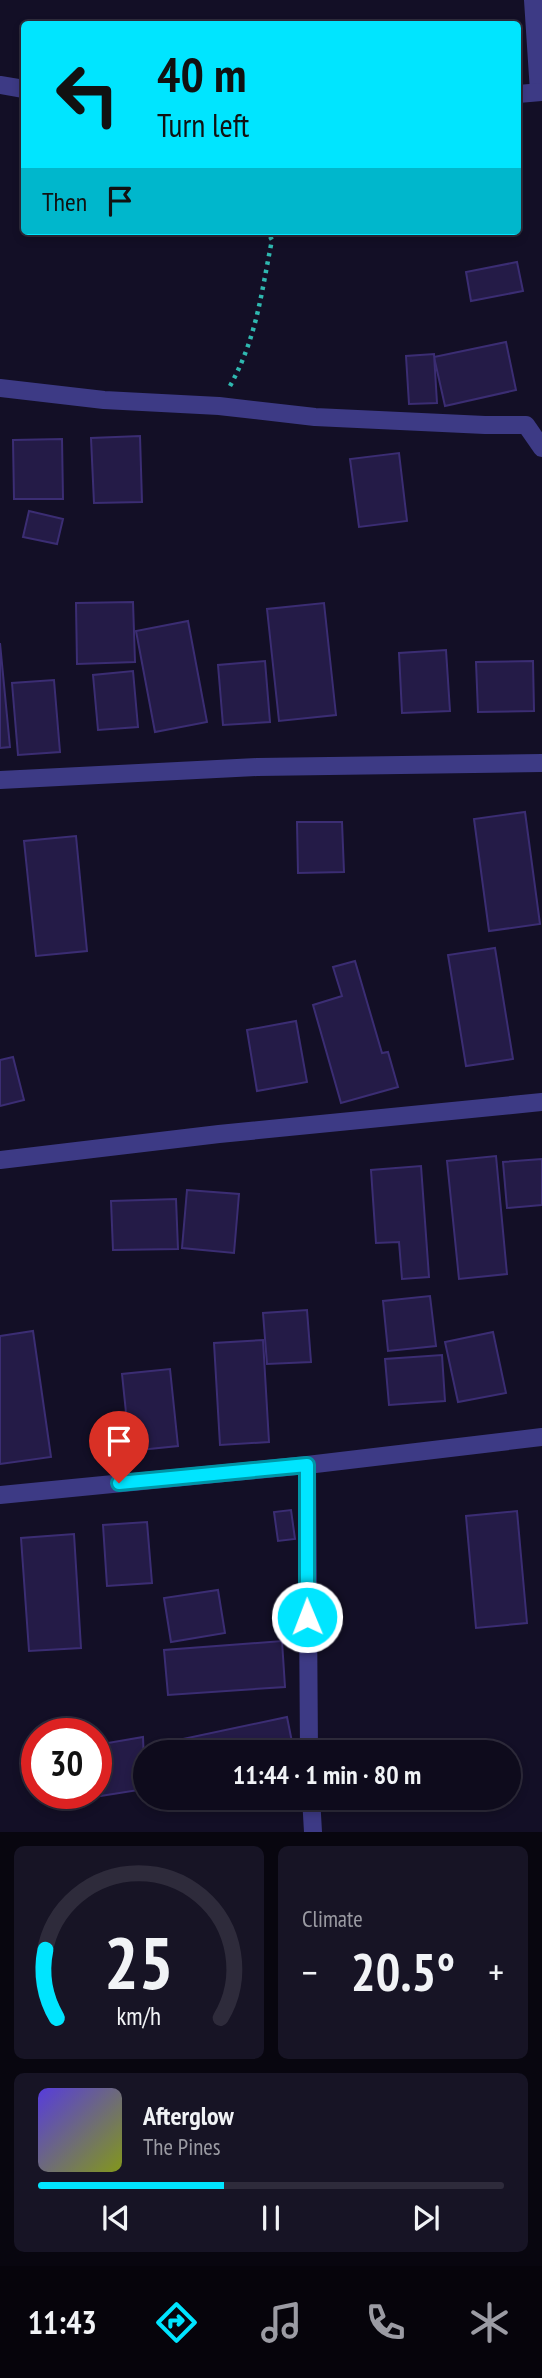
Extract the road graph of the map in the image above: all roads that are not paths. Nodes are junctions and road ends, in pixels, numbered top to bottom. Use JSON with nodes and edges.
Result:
{"nodes":[{"id":1,"x":533,"y":0,"type":"edge"},
{"id":2,"x":0,"y":85,"type":"edge"},
{"id":3,"x":21,"y":88,"type":"edge"},
{"id":4,"x":541,"y":92,"type":"edge"},
{"id":5,"x":521,"y":94,"type":"edge"},
{"id":6,"x":0,"y":388,"type":"edge"},
{"id":7,"x":542,"y":447,"type":"edge"},
{"id":8,"x":542,"y":763,"type":"edge"},
{"id":9,"x":0,"y":780,"type":"edge"},
{"id":10,"x":542,"y":1102,"type":"edge"},
{"id":11,"x":0,"y":1160,"type":"edge"},
{"id":12,"x":542,"y":1437,"type":"edge"},
{"id":13,"x":307,"y":1465,"type":"junction"},
{"id":14,"x":0,"y":1495,"type":"edge"},
{"id":15,"x":309,"y":1740,"type":"edge"},
{"id":16,"x":312,"y":1810,"type":"edge"},
{"id":17,"x":313,"y":1832,"type":"edge"}],
"edges":[{"from":1,"to":4,"type":"street"},
{"from":2,"to":3,"type":"street"},
{"from":4,"to":5,"type":"street"},
{"from":6,"to":7,"type":"street"},
{"from":8,"to":9,"type":"street"},
{"from":10,"to":11,"type":"street"},
{"from":12,"to":13,"type":"street"},
{"from":13,"to":14,"type":"street"},
{"from":13,"to":15,"type":"street"},
{"from":16,"to":17,"type":"street"}]}
